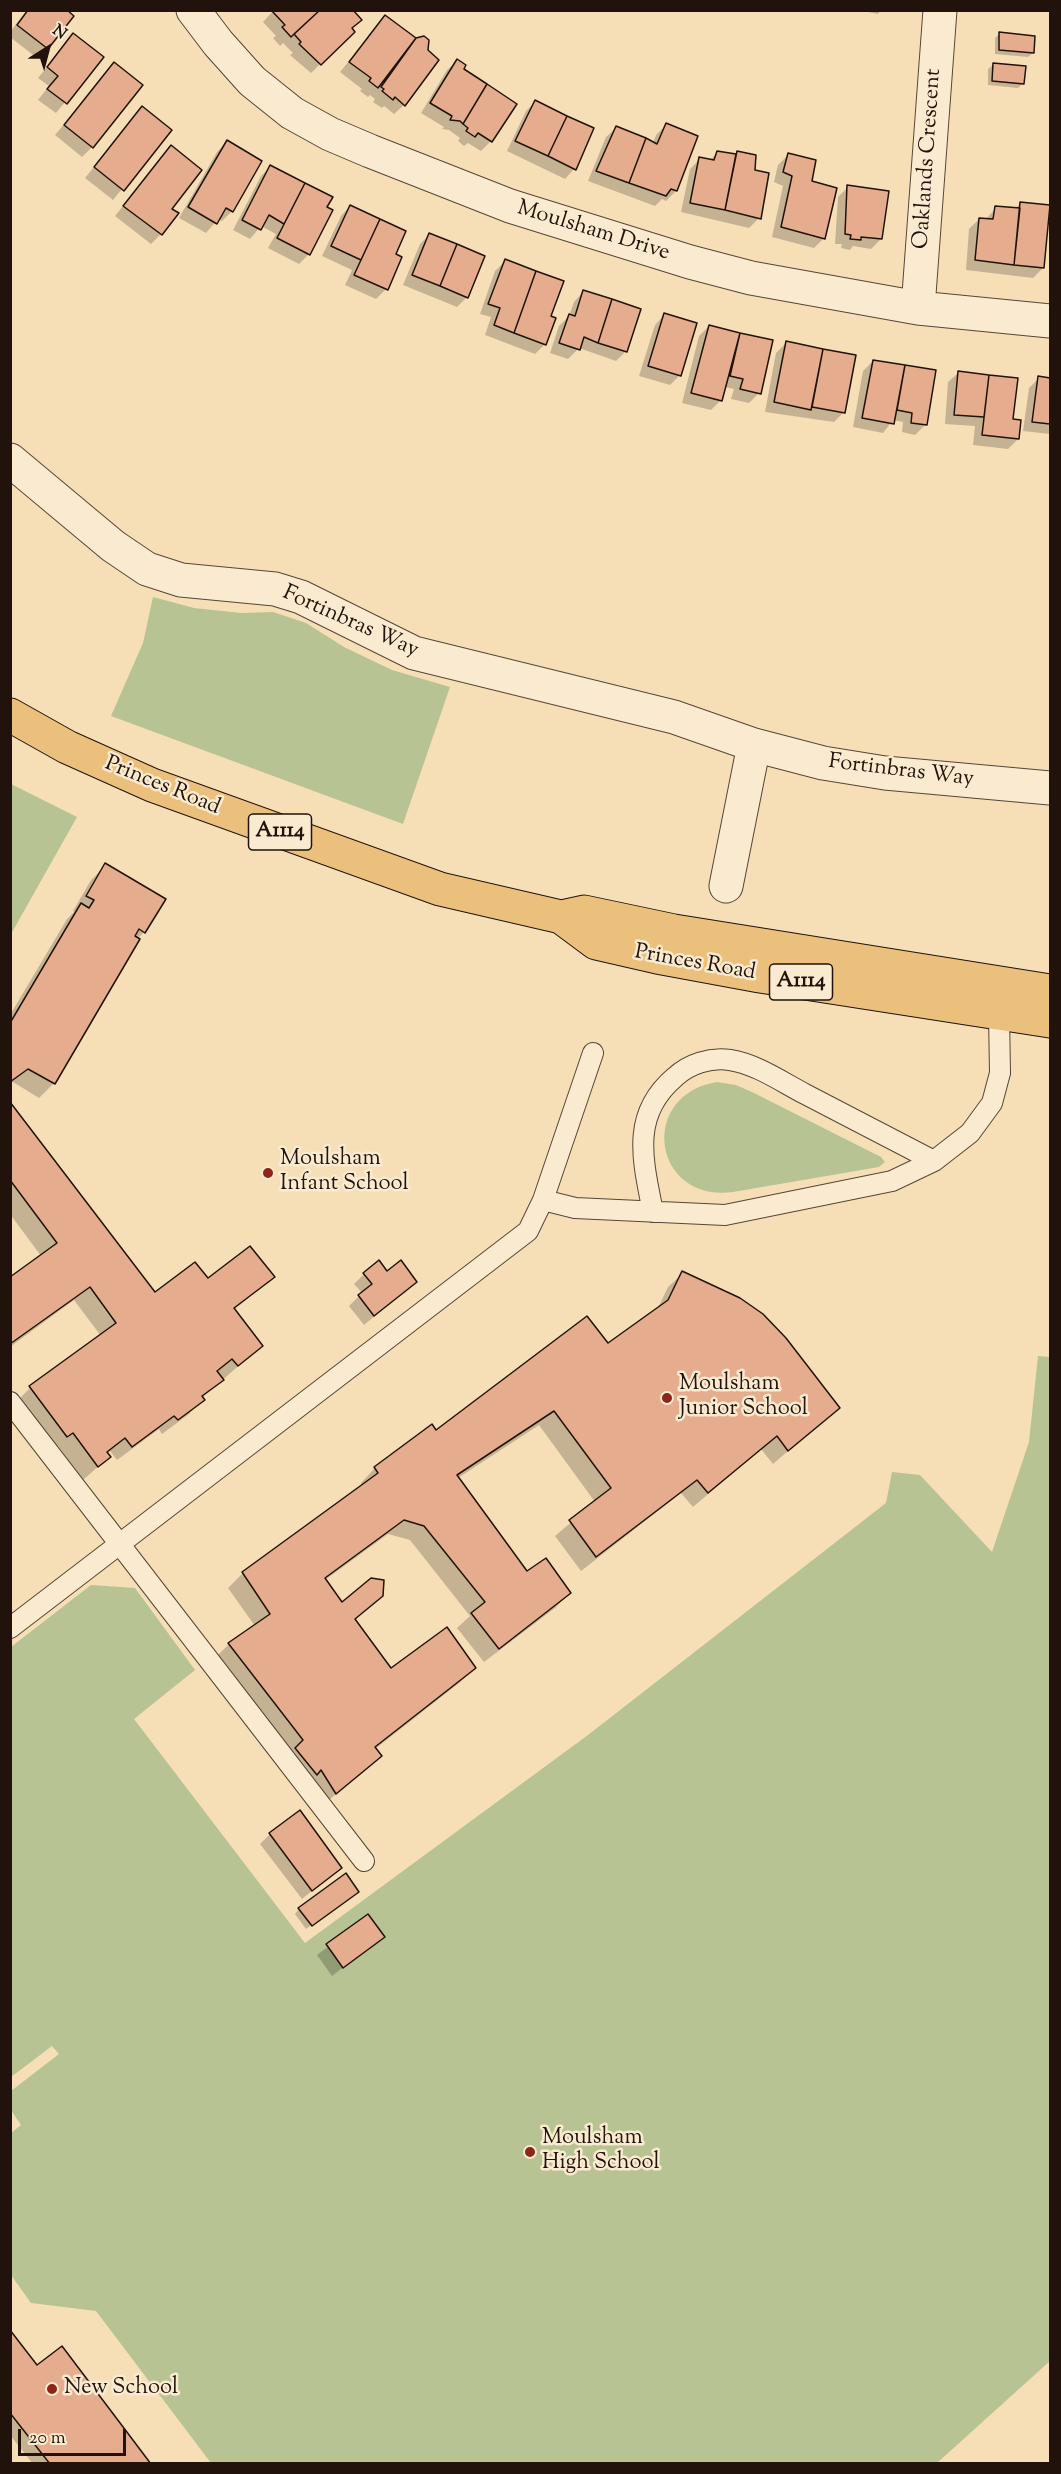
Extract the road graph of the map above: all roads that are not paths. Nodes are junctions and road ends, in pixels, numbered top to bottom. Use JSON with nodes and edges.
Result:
{"nodes":[{"id":1,"x":194,"y":10,"type":"edge"},
{"id":2,"x":940,"y":10,"type":"edge"},
{"id":3,"x":918,"y":308,"type":"junction"},
{"id":4,"x":1050,"y":321,"type":"edge"},
{"id":5,"x":10,"y":460,"type":"edge"},
{"id":6,"x":10,"y":715,"type":"edge"},
{"id":7,"x":754,"y":745,"type":"junction"},
{"id":8,"x":1050,"y":789,"type":"edge"},
{"id":9,"x":726,"y":886,"type":"dead end"},
{"id":10,"x":561,"y":917,"type":"junction"},
{"id":11,"x":1050,"y":991,"type":"edge"},
{"id":12,"x":999,"y":1014,"type":"junction"},
{"id":13,"x":1050,"y":1021,"type":"edge"},
{"id":14,"x":593,"y":1053,"type":"dead end"},
{"id":15,"x":934,"y":1161,"type":"junction"},
{"id":16,"x":543,"y":1200,"type":"junction"},
{"id":17,"x":653,"y":1212,"type":"junction"},
{"id":18,"x":10,"y":1402,"type":"edge"},
{"id":19,"x":120,"y":1543,"type":"junction"},
{"id":20,"x":10,"y":1629,"type":"edge"},
{"id":21,"x":364,"y":1861,"type":"dead end"}],
"edges":[{"from":1,"to":3,"type":"street","name":"Moulsham Drive"},
{"from":2,"to":3,"type":"street","name":"Oaklands Crescent"},
{"from":3,"to":4,"type":"street","name":"Moulsham Drive"},
{"from":5,"to":7,"type":"street","name":"Fortinbras Way"},
{"from":6,"to":10,"type":"main road","name":"Princes Road","number":"A1114"},
{"from":7,"to":8,"type":"street","name":"Fortinbras Way"},
{"from":7,"to":9,"type":"street"},
{"from":10,"to":11,"type":"main road","name":"Princes Road","number":"A1114"},
{"from":10,"to":12,"type":"main road","name":"Princes Road","number":"A1114"},
{"from":12,"to":13,"type":"main road","name":"Princes Road","number":"A1114"},
{"from":12,"to":15,"type":"lane"},
{"from":14,"to":16,"type":"lane"},
{"from":15,"to":17,"type":"lane"},
{"from":15,"to":17,"type":"lane"},
{"from":16,"to":17,"type":"lane"},
{"from":16,"to":19,"type":"lane"},
{"from":18,"to":19,"type":"lane"},
{"from":19,"to":20,"type":"lane"},
{"from":19,"to":21,"type":"lane"}]}
